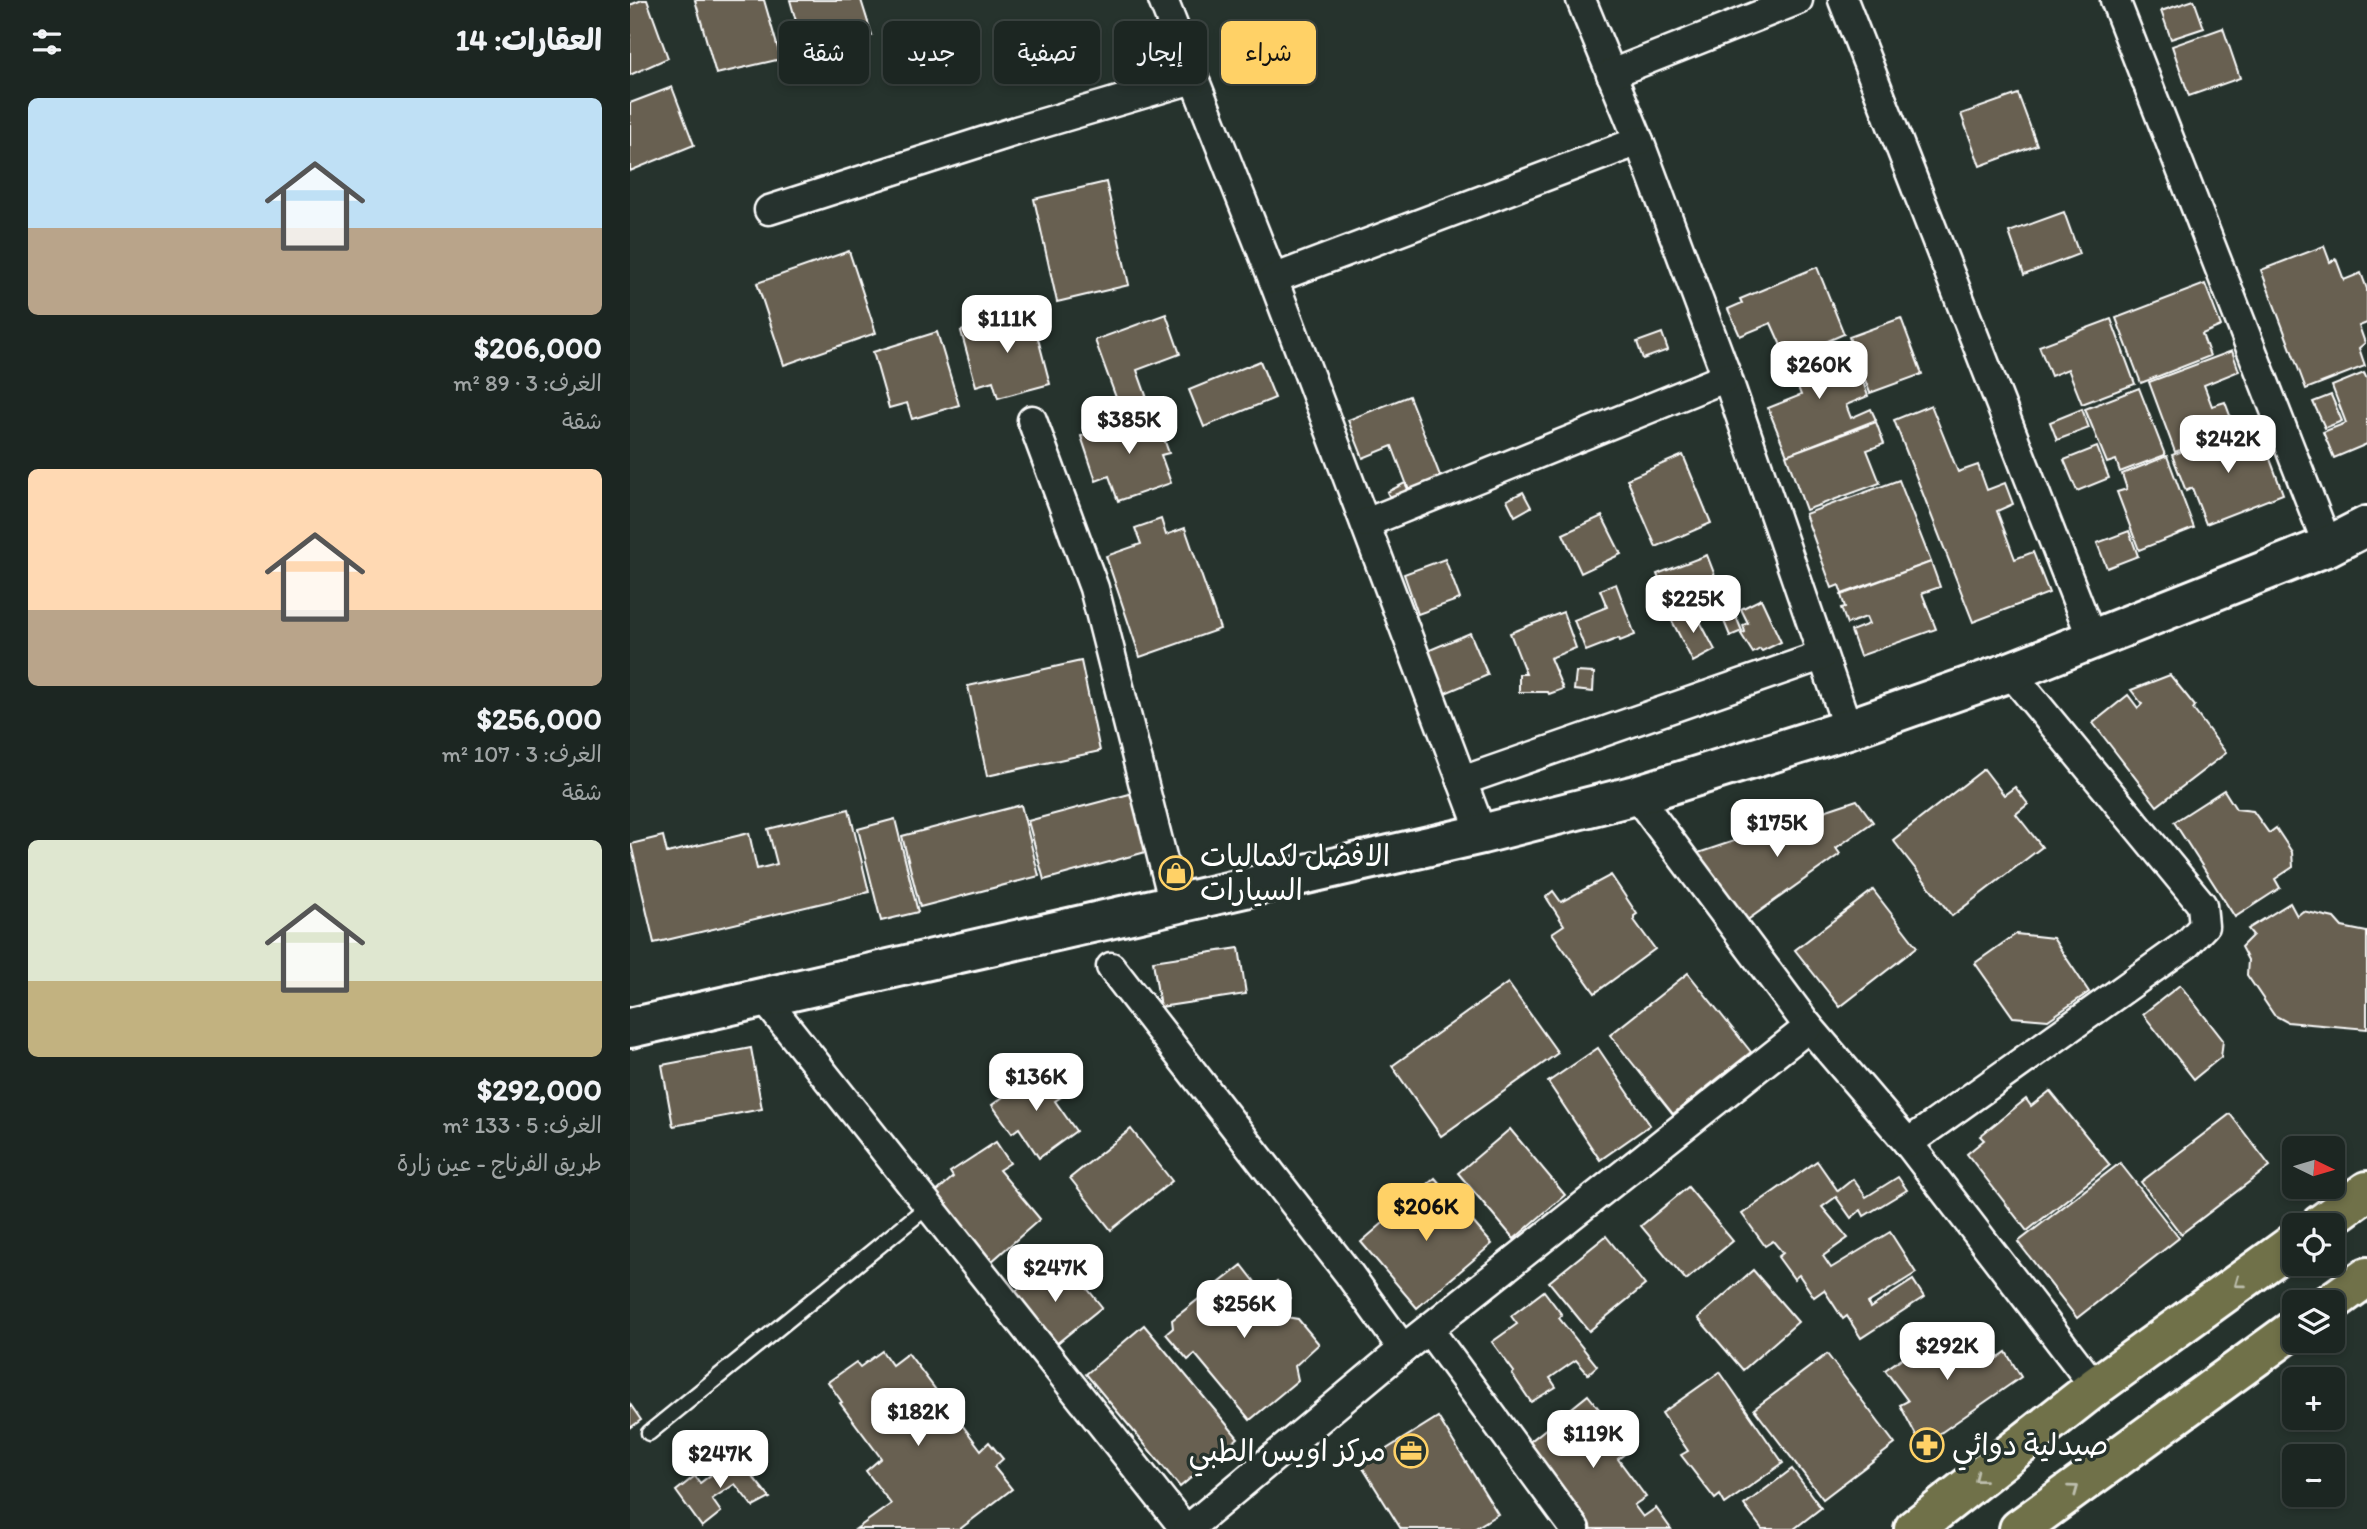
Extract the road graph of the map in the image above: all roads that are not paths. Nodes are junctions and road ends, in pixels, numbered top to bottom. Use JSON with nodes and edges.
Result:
{"nodes":[{"id":1,"x":1581,"y":0,"type":"edge"},
{"id":2,"x":1798,"y":0,"type":"edge"},
{"id":3,"x":1843,"y":0,"type":"edge"},
{"id":4,"x":2115,"y":0,"type":"edge"},
{"id":5,"x":1170,"y":2,"type":"edge"},
{"id":6,"x":1176,"y":21,"type":"edge"},
{"id":7,"x":1611,"y":75,"type":"junction"},
{"id":8,"x":1176,"y":84,"type":"edge"},
{"id":9,"x":1195,"y":84,"type":"edge"},
{"id":10,"x":1639,"y":141,"type":"junction"},
{"id":11,"x":769,"y":210,"type":"dead end"},
{"id":12,"x":1273,"y":279,"type":"junction"},
{"id":13,"x":1727,"y":377,"type":"junction"},
{"id":14,"x":1032,"y":420,"type":"dead end"},
{"id":15,"x":1366,"y":523,"type":"junction"},
{"id":16,"x":2367,"y":526,"type":"edge"},
{"id":17,"x":2328,"y":546,"type":"junction"},
{"id":18,"x":2092,"y":639,"type":"junction"},
{"id":19,"x":1822,"y":656,"type":"junction"},
{"id":20,"x":2010,"y":672,"type":"junction"},
{"id":21,"x":1848,"y":729,"type":"junction"},
{"id":22,"x":1462,"y":781,"type":"junction"},
{"id":23,"x":1636,"y":795,"type":"junction"},
{"id":24,"x":1482,"y":834,"type":"junction"},
{"id":25,"x":1174,"y":904,"type":"junction"},
{"id":26,"x":1111,"y":967,"type":"dead end"},
{"id":27,"x":763,"y":997,"type":"junction"},
{"id":28,"x":1809,"y":1027,"type":"junction"},
{"id":29,"x":630,"y":1028,"type":"edge"},
{"id":30,"x":1908,"y":1143,"type":"junction"},
{"id":31,"x":2367,"y":1191,"type":"edge"},
{"id":32,"x":927,"y":1207,"type":"junction"},
{"id":33,"x":2337,"y":1213,"type":"edge"},
{"id":34,"x":2282,"y":1252,"type":"edge"},
{"id":35,"x":2367,"y":1276,"type":"edge"},
{"id":36,"x":2345,"y":1292,"type":"edge"},
{"id":37,"x":1429,"y":1330,"type":"junction"},
{"id":38,"x":2282,"y":1338,"type":"edge"},
{"id":39,"x":1403,"y":1349,"type":"junction"},
{"id":40,"x":2095,"y":1387,"type":"junction"},
{"id":41,"x":649,"y":1433,"type":"dead end"},
{"id":42,"x":2032,"y":1525,"type":"edge"},
{"id":43,"x":1186,"y":1529,"type":"edge"},
{"id":44,"x":1575,"y":1529,"type":"edge"},
{"id":45,"x":1914,"y":1529,"type":"edge"}],
"edges":[{"from":1,"to":7,"type":"street"},
{"from":2,"to":7,"type":"street"},
{"from":3,"to":18,"type":"street"},
{"from":4,"to":17,"type":"street"},
{"from":5,"to":6,"type":"street"},
{"from":7,"to":10,"type":"street"},
{"from":8,"to":11,"type":"street"},
{"from":9,"to":12,"type":"street"},
{"from":10,"to":12,"type":"street"},
{"from":10,"to":13,"type":"street"},
{"from":12,"to":15,"type":"street"},
{"from":13,"to":15,"type":"street"},
{"from":13,"to":19,"type":"street"},
{"from":14,"to":25,"type":"street"},
{"from":15,"to":22,"type":"street"},
{"from":16,"to":17,"type":"street"},
{"from":17,"to":18,"type":"street"},
{"from":18,"to":20,"type":"street"},
{"from":19,"to":21,"type":"street"},
{"from":19,"to":22,"type":"street"},
{"from":20,"to":21,"type":"street"},
{"from":20,"to":30,"type":"street"},
{"from":21,"to":23,"type":"street"},
{"from":22,"to":24,"type":"street"},
{"from":23,"to":24,"type":"street"},
{"from":23,"to":28,"type":"street"},
{"from":24,"to":25,"type":"street"},
{"from":25,"to":27,"type":"street"},
{"from":26,"to":39,"type":"street"},
{"from":27,"to":29,"type":"street"},
{"from":27,"to":32,"type":"street"},
{"from":28,"to":30,"type":"street"},
{"from":28,"to":37,"type":"street"},
{"from":30,"to":40,"type":"street"},
{"from":31,"to":33,"type":"main road"},
{"from":32,"to":41,"type":"lane"},
{"from":32,"to":43,"type":"street"},
{"from":34,"to":40,"type":"main road","one_way":true},
{"from":35,"to":36,"type":"main road"},
{"from":37,"to":39,"type":"street"},
{"from":37,"to":44,"type":"street"},
{"from":42,"to":38,"type":"main road","one_way":true},
{"from":39,"to":43,"type":"street"},
{"from":40,"to":45,"type":"main road","one_way":true}]}
